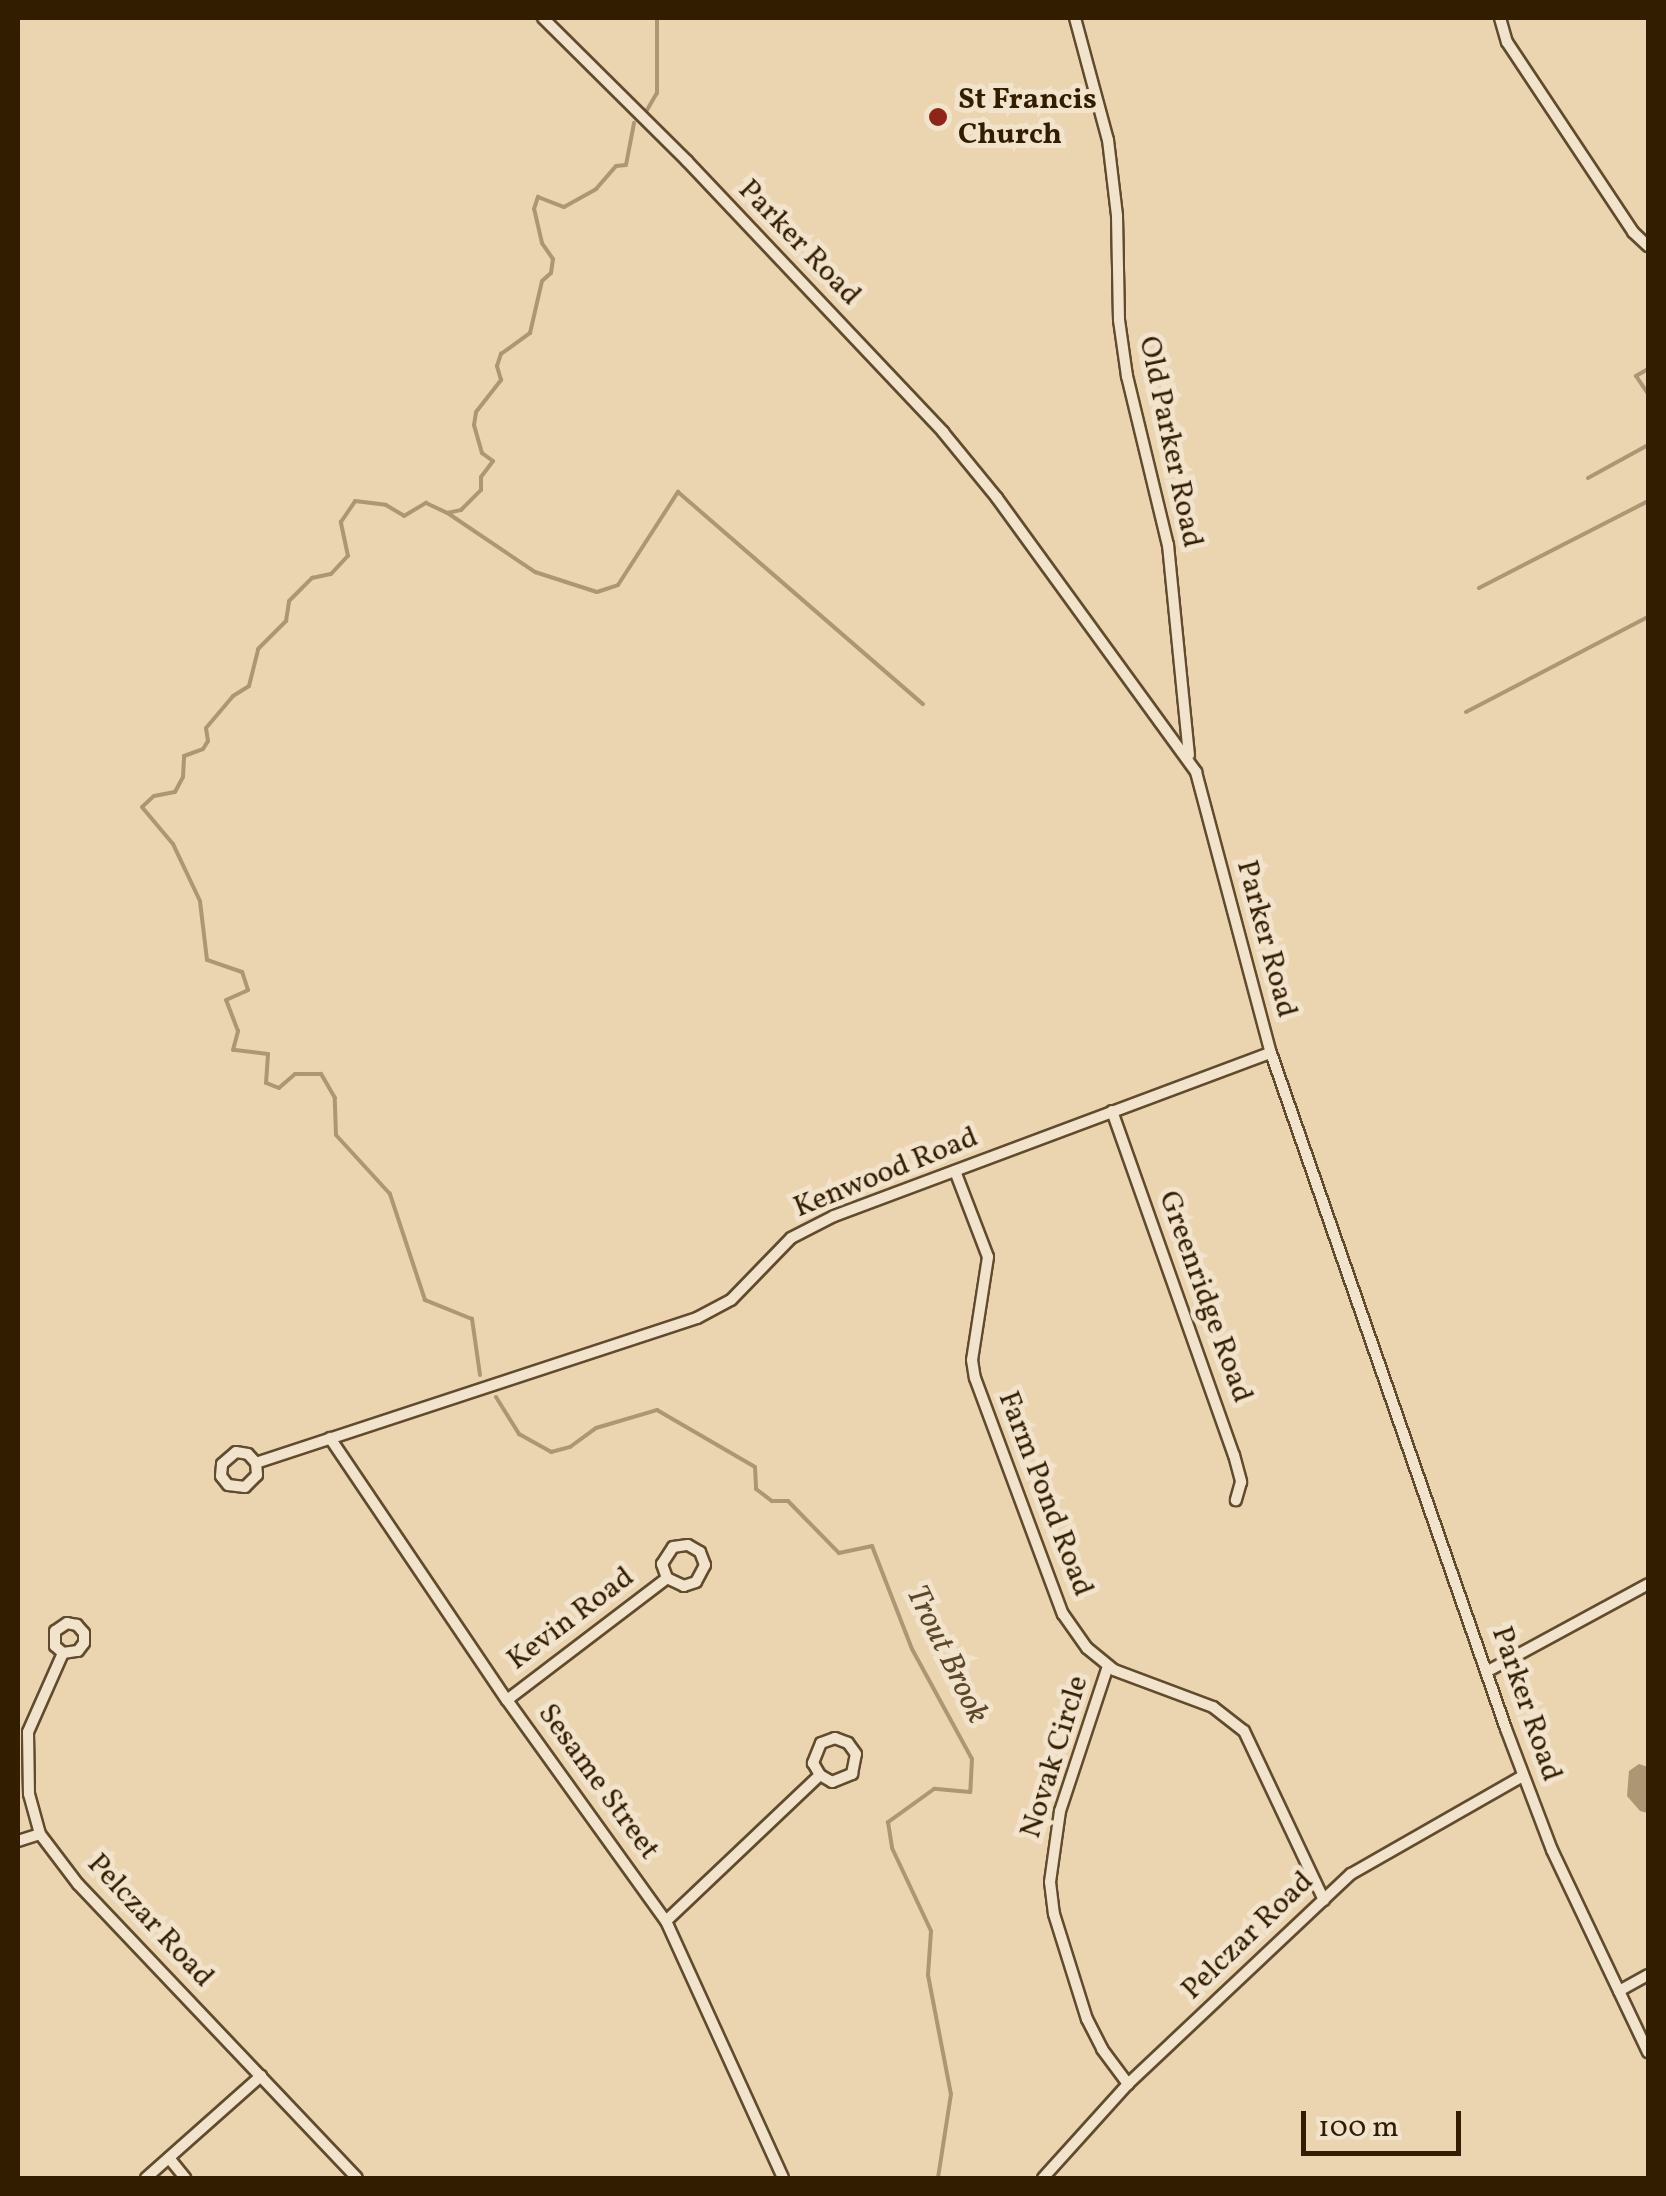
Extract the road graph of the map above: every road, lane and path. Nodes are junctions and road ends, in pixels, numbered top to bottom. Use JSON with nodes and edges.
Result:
{"nodes":[{"id":1,"x":543,"y":18,"type":"edge"},
{"id":2,"x":1076,"y":18,"type":"edge"},
{"id":3,"x":1500,"y":18,"type":"edge"},
{"id":4,"x":1648,"y":246,"type":"edge"},
{"id":5,"x":1189,"y":761,"type":"junction"},
{"id":6,"x":1271,"y":1053,"type":"junction"},
{"id":7,"x":1112,"y":1112,"type":"junction"},
{"id":8,"x":955,"y":1172,"type":"junction"},
{"id":9,"x":330,"y":1438,"type":"junction"},
{"id":10,"x":256,"y":1463,"type":"dead end"},
{"id":11,"x":1236,"y":1500,"type":"dead end"},
{"id":12,"x":666,"y":1578,"type":"junction"},
{"id":13,"x":1648,"y":1584,"type":"edge"},
{"id":14,"x":63,"y":1653,"type":"dead end"},
{"id":15,"x":1108,"y":1666,"type":"junction"},
{"id":16,"x":1488,"y":1671,"type":"junction"},
{"id":17,"x":507,"y":1700,"type":"junction"},
{"id":18,"x":820,"y":1776,"type":"junction"},
{"id":19,"x":1523,"y":1776,"type":"junction"},
{"id":20,"x":40,"y":1834,"type":"junction"},
{"id":21,"x":18,"y":1840,"type":"edge"},
{"id":22,"x":1324,"y":1900,"type":"junction"},
{"id":23,"x":666,"y":1920,"type":"junction"},
{"id":24,"x":1648,"y":1975,"type":"edge"},
{"id":25,"x":1620,"y":1991,"type":"junction"},
{"id":26,"x":1648,"y":2052,"type":"edge"},
{"id":27,"x":261,"y":2076,"type":"junction"},
{"id":28,"x":1128,"y":2084,"type":"junction"},
{"id":29,"x":169,"y":2158,"type":"junction"},
{"id":30,"x":146,"y":2178,"type":"edge"},
{"id":31,"x":185,"y":2178,"type":"edge"},
{"id":32,"x":358,"y":2178,"type":"edge"},
{"id":33,"x":782,"y":2178,"type":"edge"},
{"id":34,"x":1043,"y":2178,"type":"edge"}],
"edges":[{"from":1,"to":5,"type":"street","name":"Parker Road"},
{"from":2,"to":5,"type":"street","name":"Old Parker Road"},
{"from":3,"to":4,"type":"street"},
{"from":5,"to":6,"type":"street","name":"Parker Road"},
{"from":6,"to":7,"type":"street","name":"Kenwood Road"},
{"from":6,"to":16,"type":"street","name":"Parker Road"},
{"from":7,"to":8,"type":"street","name":"Kenwood Road"},
{"from":7,"to":11,"type":"street","name":"Greenridge Road"},
{"from":8,"to":9,"type":"street","name":"Kenwood Road"},
{"from":8,"to":15,"type":"street","name":"Farm Pond Road"},
{"from":9,"to":10,"type":"street","name":"Kenwood Road"},
{"from":9,"to":17,"type":"street","name":"Sesame Street"},
{"from":12,"to":12,"type":"street","name":"Kevin Road"},
{"from":12,"to":17,"type":"street","name":"Kevin Road"},
{"from":13,"to":16,"type":"street"},
{"from":14,"to":20,"type":"street","name":"Pelczar Road"},
{"from":15,"to":22,"type":"street","name":"Farm Pond Road"},
{"from":15,"to":28,"type":"street","name":"Novak Circle"},
{"from":16,"to":19,"type":"street","name":"Parker Road"},
{"from":17,"to":23,"type":"street","name":"Sesame Street"},
{"from":18,"to":18,"type":"street"},
{"from":18,"to":23,"type":"street"},
{"from":19,"to":22,"type":"street","name":"Pelczar Road"},
{"from":19,"to":25,"type":"street","name":"Parker Road"},
{"from":20,"to":21,"type":"street"},
{"from":20,"to":27,"type":"street","name":"Pelczar Road"},
{"from":22,"to":28,"type":"street","name":"Pelczar Road"},
{"from":23,"to":33,"type":"street","name":"Sesame Street"},
{"from":24,"to":25,"type":"street"},
{"from":25,"to":26,"type":"street","name":"Parker Road"},
{"from":27,"to":29,"type":"street"},
{"from":27,"to":32,"type":"street","name":"Pelczar Road"},
{"from":28,"to":34,"type":"street","name":"Pelczar Road"},
{"from":29,"to":30,"type":"street"},
{"from":29,"to":31,"type":"street"}]}
